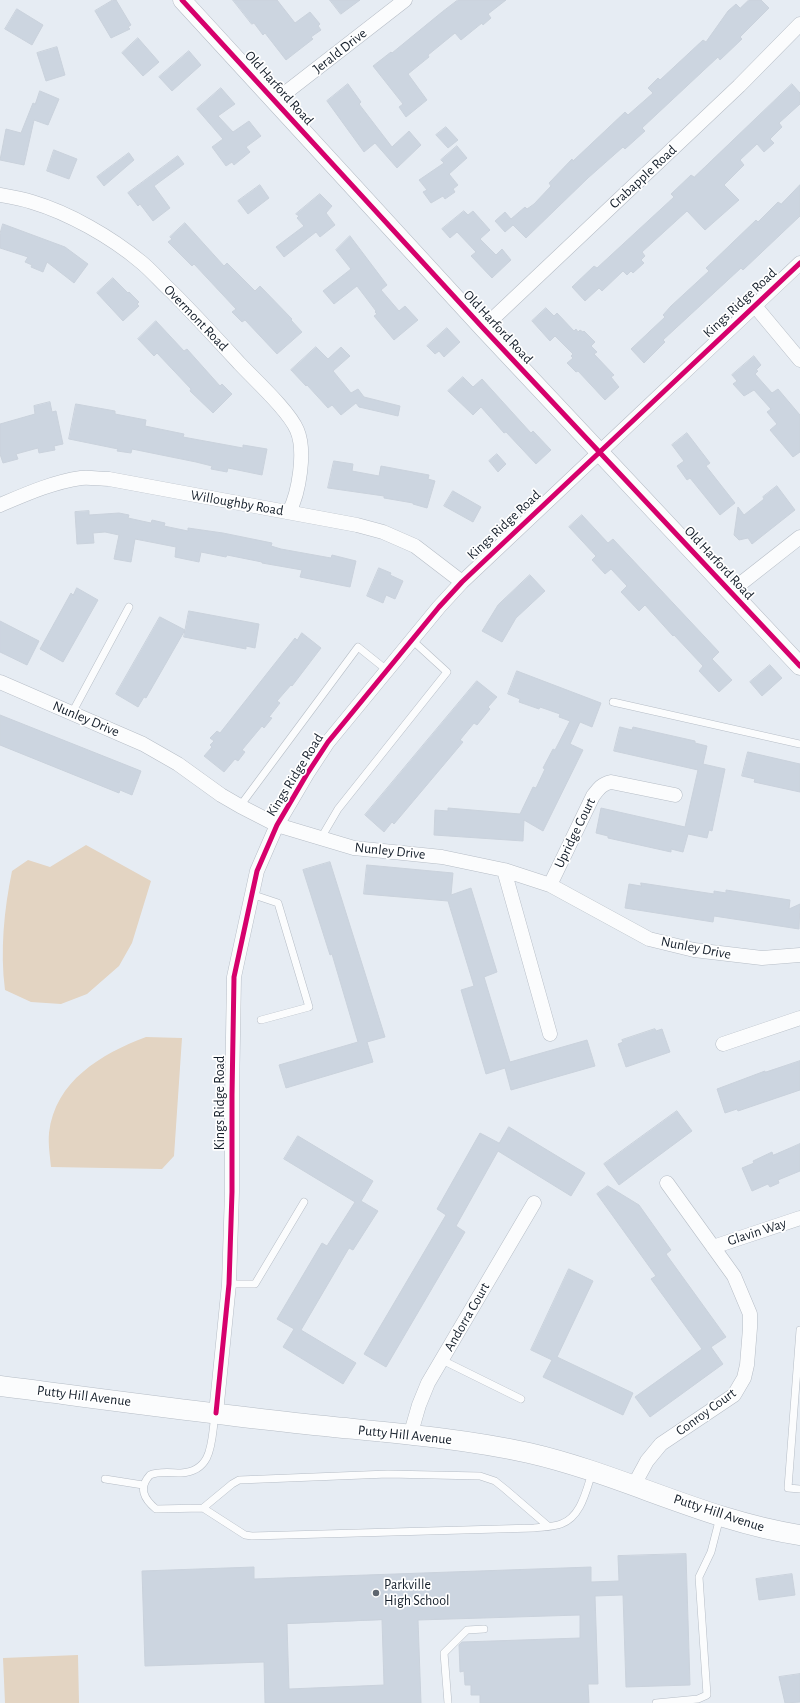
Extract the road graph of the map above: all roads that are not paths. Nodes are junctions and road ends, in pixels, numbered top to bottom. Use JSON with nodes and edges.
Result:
{"nodes":[{"id":1,"x":182,"y":0,"type":"edge"},
{"id":2,"x":405,"y":0,"type":"edge"},
{"id":3,"x":800,"y":24,"type":"edge"},
{"id":4,"x":275,"y":101,"type":"junction"},
{"id":5,"x":0,"y":195,"type":"edge"},
{"id":6,"x":800,"y":263,"type":"edge"},
{"id":7,"x":755,"y":306,"type":"junction"},
{"id":8,"x":483,"y":328,"type":"junction"},
{"id":9,"x":800,"y":360,"type":"edge"},
{"id":10,"x":599,"y":452,"type":"junction"},
{"id":11,"x":0,"y":505,"type":"edge"},
{"id":12,"x":289,"y":512,"type":"junction"},
{"id":13,"x":800,"y":537,"type":"edge"},
{"id":14,"x":462,"y":582,"type":"junction"},
{"id":15,"x":730,"y":592,"type":"junction"},
{"id":16,"x":130,"y":607,"type":"dead end"},
{"id":17,"x":412,"y":640,"type":"junction"},
{"id":18,"x":800,"y":666,"type":"edge"},
{"id":19,"x":388,"y":671,"type":"junction"},
{"id":20,"x":0,"y":682,"type":"edge"},
{"id":21,"x":613,"y":702,"type":"dead end"},
{"id":22,"x":72,"y":713,"type":"junction"},
{"id":23,"x":800,"y":744,"type":"edge"},
{"id":24,"x":675,"y":795,"type":"dead end"},
{"id":25,"x":240,"y":806,"type":"junction"},
{"id":26,"x":277,"y":824,"type":"junction"},
{"id":27,"x":321,"y":838,"type":"junction"},
{"id":28,"x":504,"y":870,"type":"junction"},
{"id":29,"x":550,"y":885,"type":"junction"},
{"id":30,"x":251,"y":894,"type":"junction"},
{"id":31,"x":800,"y":955,"type":"edge"},
{"id":32,"x":800,"y":1018,"type":"edge"},
{"id":33,"x":261,"y":1020,"type":"dead end"},
{"id":34,"x":550,"y":1034,"type":"dead end"},
{"id":35,"x":723,"y":1044,"type":"dead end"},
{"id":36,"x":667,"y":1183,"type":"dead end"},
{"id":37,"x":304,"y":1202,"type":"dead end"},
{"id":38,"x":534,"y":1202,"type":"dead end"},
{"id":39,"x":800,"y":1218,"type":"edge"},
{"id":40,"x":713,"y":1247,"type":"junction"},
{"id":41,"x":229,"y":1284,"type":"junction"},
{"id":42,"x":800,"y":1330,"type":"edge"},
{"id":43,"x":442,"y":1360,"type":"junction"},
{"id":44,"x":0,"y":1386,"type":"edge"},
{"id":45,"x":521,"y":1399,"type":"dead end"},
{"id":46,"x":216,"y":1413,"type":"junction"},
{"id":47,"x":410,"y":1436,"type":"junction"},
{"id":48,"x":593,"y":1472,"type":"junction"},
{"id":49,"x":105,"y":1479,"type":"dead end"},
{"id":50,"x":143,"y":1485,"type":"junction"},
{"id":51,"x":634,"y":1485,"type":"junction"},
{"id":52,"x":800,"y":1489,"type":"edge"},
{"id":53,"x":203,"y":1508,"type":"junction"},
{"id":54,"x":721,"y":1515,"type":"junction"},
{"id":55,"x":548,"y":1526,"type":"junction"},
{"id":56,"x":800,"y":1535,"type":"edge"},
{"id":57,"x":484,"y":1629,"type":"dead end"},
{"id":58,"x":448,"y":1703,"type":"edge"},
{"id":59,"x":656,"y":1703,"type":"edge"}],
"edges":[{"from":1,"to":4,"type":"street","name":"Old Harford Road"},
{"from":2,"to":4,"type":"street","name":"Jerald Drive"},
{"from":3,"to":8,"type":"street","name":"Crabapple Road"},
{"from":4,"to":8,"type":"street","name":"Old Harford Road"},
{"from":5,"to":12,"type":"street","name":"Overmont Road"},
{"from":6,"to":7,"type":"street","name":"Kings Ridge Road"},
{"from":7,"to":9,"type":"street"},
{"from":7,"to":10,"type":"street","name":"Kings Ridge Road"},
{"from":8,"to":10,"type":"street","name":"Old Harford Road"},
{"from":10,"to":14,"type":"street","name":"Kings Ridge Road"},
{"from":10,"to":15,"type":"street","name":"Old Harford Road"},
{"from":11,"to":12,"type":"street","name":"Willoughby Road"},
{"from":12,"to":14,"type":"street","name":"Willoughby Road"},
{"from":13,"to":15,"type":"street"},
{"from":14,"to":17,"type":"street","name":"Kings Ridge Road"},
{"from":15,"to":18,"type":"street","name":"Old Harford Road"},
{"from":16,"to":22,"type":"lane"},
{"from":17,"to":19,"type":"street","name":"Kings Ridge Road"},
{"from":17,"to":27,"type":"lane"},
{"from":19,"to":25,"type":"lane"},
{"from":19,"to":26,"type":"street","name":"Kings Ridge Road"},
{"from":20,"to":22,"type":"street","name":"Nunley Drive"},
{"from":21,"to":23,"type":"lane"},
{"from":22,"to":25,"type":"street","name":"Nunley Drive"},
{"from":24,"to":29,"type":"street","name":"Upridge Court"},
{"from":25,"to":26,"type":"street","name":"Nunley Drive"},
{"from":26,"to":27,"type":"street","name":"Nunley Drive"},
{"from":26,"to":30,"type":"street","name":"Kings Ridge Road"},
{"from":27,"to":28,"type":"street","name":"Nunley Drive"},
{"from":28,"to":29,"type":"street","name":"Nunley Drive"},
{"from":28,"to":34,"type":"street"},
{"from":29,"to":31,"type":"street","name":"Nunley Drive"},
{"from":30,"to":33,"type":"lane"},
{"from":30,"to":41,"type":"street","name":"Kings Ridge Road"},
{"from":32,"to":35,"type":"street"},
{"from":36,"to":40,"type":"street","name":"Conroy Court"},
{"from":37,"to":41,"type":"lane"},
{"from":38,"to":43,"type":"street","name":"Andorra Court"},
{"from":39,"to":40,"type":"street","name":"Glavin Way"},
{"from":40,"to":51,"type":"street","name":"Conroy Court"},
{"from":41,"to":46,"type":"street","name":"Kings Ridge Road"},
{"from":42,"to":52,"type":"lane"},
{"from":43,"to":45,"type":"lane"},
{"from":43,"to":47,"type":"street","name":"Andorra Court"},
{"from":44,"to":46,"type":"main road","name":"Putty Hill Avenue"},
{"from":46,"to":47,"type":"main road","name":"Putty Hill Avenue"},
{"from":46,"to":50,"type":"lane"},
{"from":47,"to":48,"type":"main road","name":"Putty Hill Avenue"},
{"from":48,"to":51,"type":"main road","name":"Putty Hill Avenue"},
{"from":48,"to":55,"type":"lane"},
{"from":49,"to":50,"type":"lane"},
{"from":50,"to":53,"type":"lane"},
{"from":51,"to":54,"type":"main road","name":"Putty Hill Avenue"},
{"from":53,"to":55,"type":"lane"},
{"from":53,"to":55,"type":"lane"},
{"from":54,"to":56,"type":"main road","name":"Putty Hill Avenue"},
{"from":54,"to":59,"type":"lane"},
{"from":57,"to":58,"type":"lane"}]}
